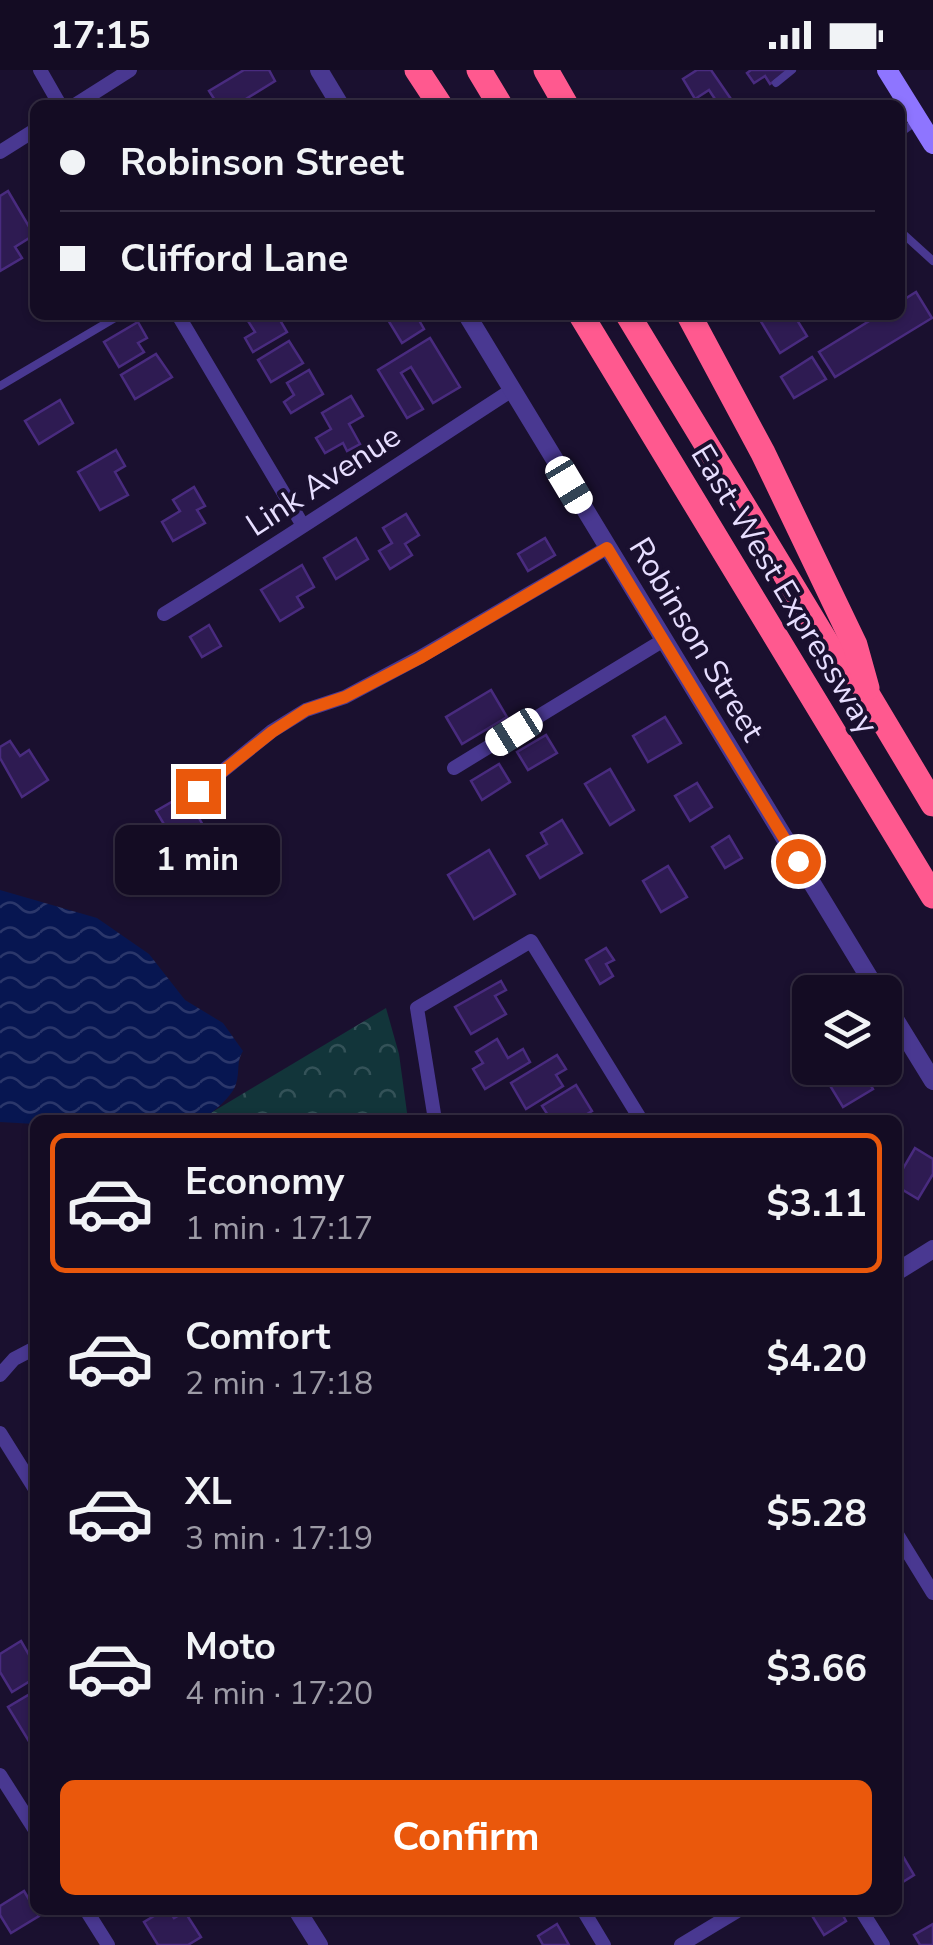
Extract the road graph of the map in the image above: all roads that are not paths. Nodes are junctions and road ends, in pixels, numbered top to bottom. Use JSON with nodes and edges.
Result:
{"nodes":[{"id":1,"x":40,"y":70,"type":"edge"},
{"id":2,"x":130,"y":70,"type":"edge"},
{"id":3,"x":319,"y":70,"type":"edge"},
{"id":4,"x":417,"y":70,"type":"edge"},
{"id":5,"x":432,"y":70,"type":"edge"},
{"id":6,"x":479,"y":70,"type":"edge"},
{"id":7,"x":546,"y":70,"type":"edge"},
{"id":8,"x":792,"y":70,"type":"edge"},
{"id":9,"x":888,"y":70,"type":"edge"},
{"id":10,"x":776,"y":83,"type":"dead end"},
{"id":11,"x":57,"y":100,"type":"edge"},
{"id":12,"x":83,"y":100,"type":"edge"},
{"id":13,"x":337,"y":100,"type":"edge"},
{"id":14,"x":437,"y":100,"type":"edge"},
{"id":15,"x":450,"y":100,"type":"edge"},
{"id":16,"x":497,"y":100,"type":"edge"},
{"id":17,"x":563,"y":100,"type":"edge"},
{"id":18,"x":918,"y":120,"type":"junction"},
{"id":19,"x":905,"y":129,"type":"edge"},
{"id":20,"x":30,"y":133,"type":"edge"},
{"id":21,"x":933,"y":144,"type":"edge"},
{"id":22,"x":0,"y":152,"type":"edge"},
{"id":23,"x":905,"y":236,"type":"edge"},
{"id":24,"x":933,"y":261,"type":"edge"},
{"id":25,"x":112,"y":320,"type":"edge"},
{"id":26,"x":181,"y":320,"type":"edge"},
{"id":27,"x":470,"y":320,"type":"edge"},
{"id":28,"x":583,"y":320,"type":"edge"},
{"id":29,"x":631,"y":320,"type":"edge"},
{"id":30,"x":692,"y":320,"type":"edge"},
{"id":31,"x":0,"y":386,"type":"edge"},
{"id":32,"x":512,"y":390,"type":"junction"},
{"id":33,"x":302,"y":524,"type":"junction"},
{"id":34,"x":607,"y":548,"type":"junction"},
{"id":35,"x":164,"y":614,"type":"dead end"},
{"id":36,"x":662,"y":641,"type":"junction"},
{"id":37,"x":869,"y":698,"type":"junction"},
{"id":38,"x":454,"y":768,"type":"dead end"},
{"id":39,"x":198,"y":791,"type":"dead end"},
{"id":40,"x":933,"y":804,"type":"edge"},
{"id":41,"x":933,"y":896,"type":"edge"},
{"id":42,"x":868,"y":975,"type":"edge"},
{"id":43,"x":902,"y":1031,"type":"edge"},
{"id":44,"x":933,"y":1081,"type":"edge"},
{"id":45,"x":434,"y":1115,"type":"edge"},
{"id":46,"x":638,"y":1115,"type":"edge"},
{"id":47,"x":933,"y":1250,"type":"edge"},
{"id":48,"x":902,"y":1269,"type":"edge"},
{"id":49,"x":30,"y":1351,"type":"edge"},
{"id":50,"x":0,"y":1375,"type":"edge"},
{"id":51,"x":0,"y":1434,"type":"edge"},
{"id":52,"x":30,"y":1482,"type":"edge"},
{"id":53,"x":902,"y":1543,"type":"edge"},
{"id":54,"x":933,"y":1593,"type":"edge"},
{"id":55,"x":0,"y":1774,"type":"edge"},
{"id":56,"x":30,"y":1822,"type":"edge"},
{"id":57,"x":89,"y":1915,"type":"edge"},
{"id":58,"x":300,"y":1915,"type":"edge"},
{"id":59,"x":586,"y":1915,"type":"edge"},
{"id":60,"x":731,"y":1915,"type":"edge"},
{"id":61,"x":864,"y":1915,"type":"edge"},
{"id":62,"x":108,"y":1945,"type":"edge"},
{"id":63,"x":318,"y":1945,"type":"edge"},
{"id":64,"x":604,"y":1945,"type":"edge"},
{"id":65,"x":681,"y":1945,"type":"edge"},
{"id":66,"x":883,"y":1945,"type":"edge"}],
"edges":[{"from":1,"to":11,"type":"street"},
{"from":2,"to":12,"type":"street"},
{"from":3,"to":13,"type":"street"},
{"from":4,"to":14,"type":"highway"},
{"from":5,"to":15,"type":"highway"},
{"from":6,"to":16,"type":"highway"},
{"from":7,"to":17,"type":"highway"},
{"from":8,"to":10,"type":"lane"},
{"from":9,"to":18,"type":"main road"},
{"from":18,"to":19,"type":"lane"},
{"from":18,"to":21,"type":"main road"},
{"from":20,"to":22,"type":"street"},
{"from":23,"to":24,"type":"lane"},
{"from":25,"to":31,"type":"lane"},
{"from":26,"to":33,"type":"street"},
{"from":27,"to":32,"type":"street","name":"Robinson Street"},
{"from":28,"to":41,"type":"highway","name":"East-West Expressway"},
{"from":29,"to":37,"type":"highway","name":"East-West Expressway"},
{"from":30,"to":37,"type":"highway"},
{"from":32,"to":33,"type":"street","name":"Link Avenue"},
{"from":32,"to":34,"type":"street","name":"Robinson Street"},
{"from":33,"to":35,"type":"street","name":"Link Avenue"},
{"from":34,"to":36,"type":"street","name":"Robinson Street"},
{"from":34,"to":39,"type":"street"},
{"from":36,"to":38,"type":"street"},
{"from":36,"to":42,"type":"street","name":"Robinson Street"},
{"from":37,"to":40,"type":"highway","name":"East-West Expressway"},
{"from":43,"to":44,"type":"street"},
{"from":45,"to":46,"type":"street"},
{"from":47,"to":48,"type":"street"},
{"from":49,"to":50,"type":"street"},
{"from":51,"to":52,"type":"street"},
{"from":53,"to":54,"type":"street"},
{"from":55,"to":56,"type":"street"},
{"from":57,"to":62,"type":"street"},
{"from":58,"to":63,"type":"street"},
{"from":59,"to":64,"type":"street"},
{"from":60,"to":65,"type":"street"},
{"from":61,"to":66,"type":"street"}]}
